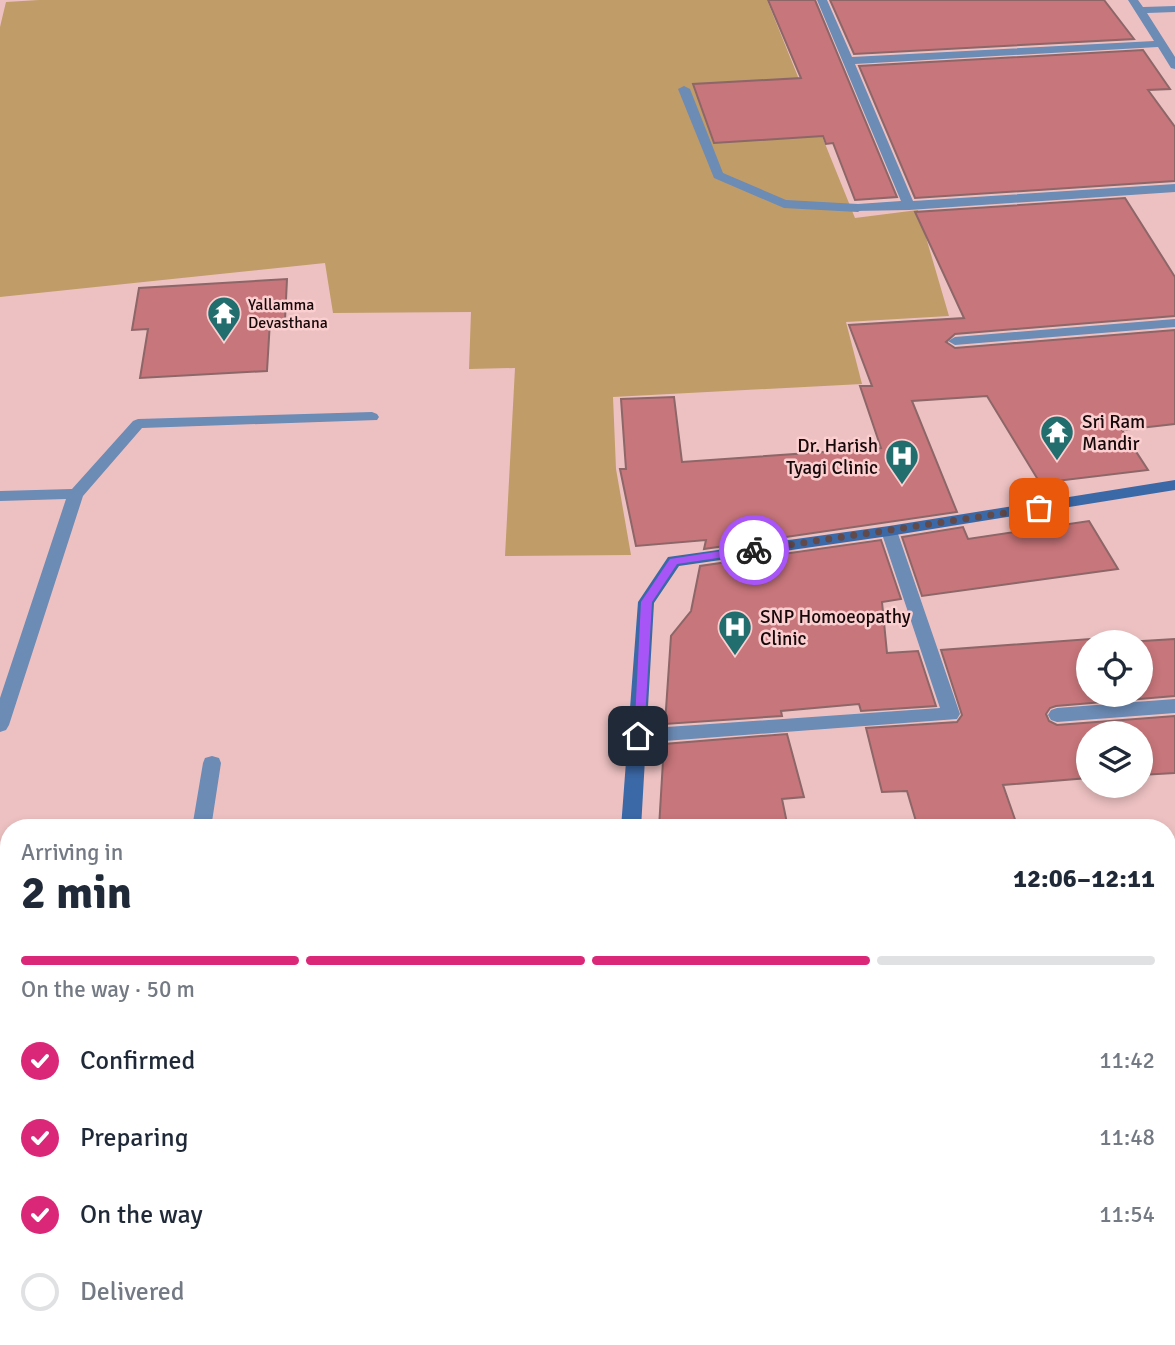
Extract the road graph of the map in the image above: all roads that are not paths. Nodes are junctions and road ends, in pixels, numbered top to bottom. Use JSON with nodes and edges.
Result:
{"nodes":[{"id":1,"x":822,"y":0,"type":"edge"},
{"id":2,"x":1135,"y":5,"type":"edge"},
{"id":3,"x":1175,"y":9,"type":"edge"},
{"id":4,"x":1160,"y":44,"type":"junction"},
{"id":5,"x":848,"y":61,"type":"junction"},
{"id":6,"x":1175,"y":66,"type":"edge"},
{"id":7,"x":684,"y":89,"type":"dead end"},
{"id":8,"x":1175,"y":188,"type":"edge"},
{"id":9,"x":909,"y":206,"type":"junction"},
{"id":10,"x":1175,"y":323,"type":"edge"},
{"id":11,"x":954,"y":341,"type":"dead end"},
{"id":12,"x":372,"y":417,"type":"dead end"},
{"id":13,"x":1175,"y":485,"type":"edge"},
{"id":14,"x":76,"y":494,"type":"junction"},
{"id":15,"x":0,"y":496,"type":"edge"},
{"id":16,"x":889,"y":531,"type":"junction"},
{"id":17,"x":1175,"y":706,"type":"edge"},
{"id":18,"x":1057,"y":715,"type":"dead end"},
{"id":19,"x":0,"y":725,"type":"edge"},
{"id":20,"x":638,"y":736,"type":"junction"},
{"id":21,"x":212,"y":763,"type":"dead end"},
{"id":22,"x":203,"y":819,"type":"edge"},
{"id":23,"x":632,"y":819,"type":"edge"}],
"edges":[{"from":1,"to":5,"type":"street"},
{"from":2,"to":3,"type":"street"},
{"from":2,"to":4,"type":"street"},
{"from":4,"to":5,"type":"street"},
{"from":4,"to":6,"type":"street"},
{"from":5,"to":9,"type":"street"},
{"from":7,"to":9,"type":"street"},
{"from":8,"to":9,"type":"street"},
{"from":10,"to":11,"type":"street"},
{"from":12,"to":14,"type":"street"},
{"from":13,"to":16,"type":"street"},
{"from":14,"to":15,"type":"street"},
{"from":14,"to":19,"type":"street"},
{"from":16,"to":20,"type":"street"},
{"from":16,"to":20,"type":"street"},
{"from":17,"to":18,"type":"street"},
{"from":20,"to":23,"type":"street"},
{"from":21,"to":22,"type":"street"}]}
